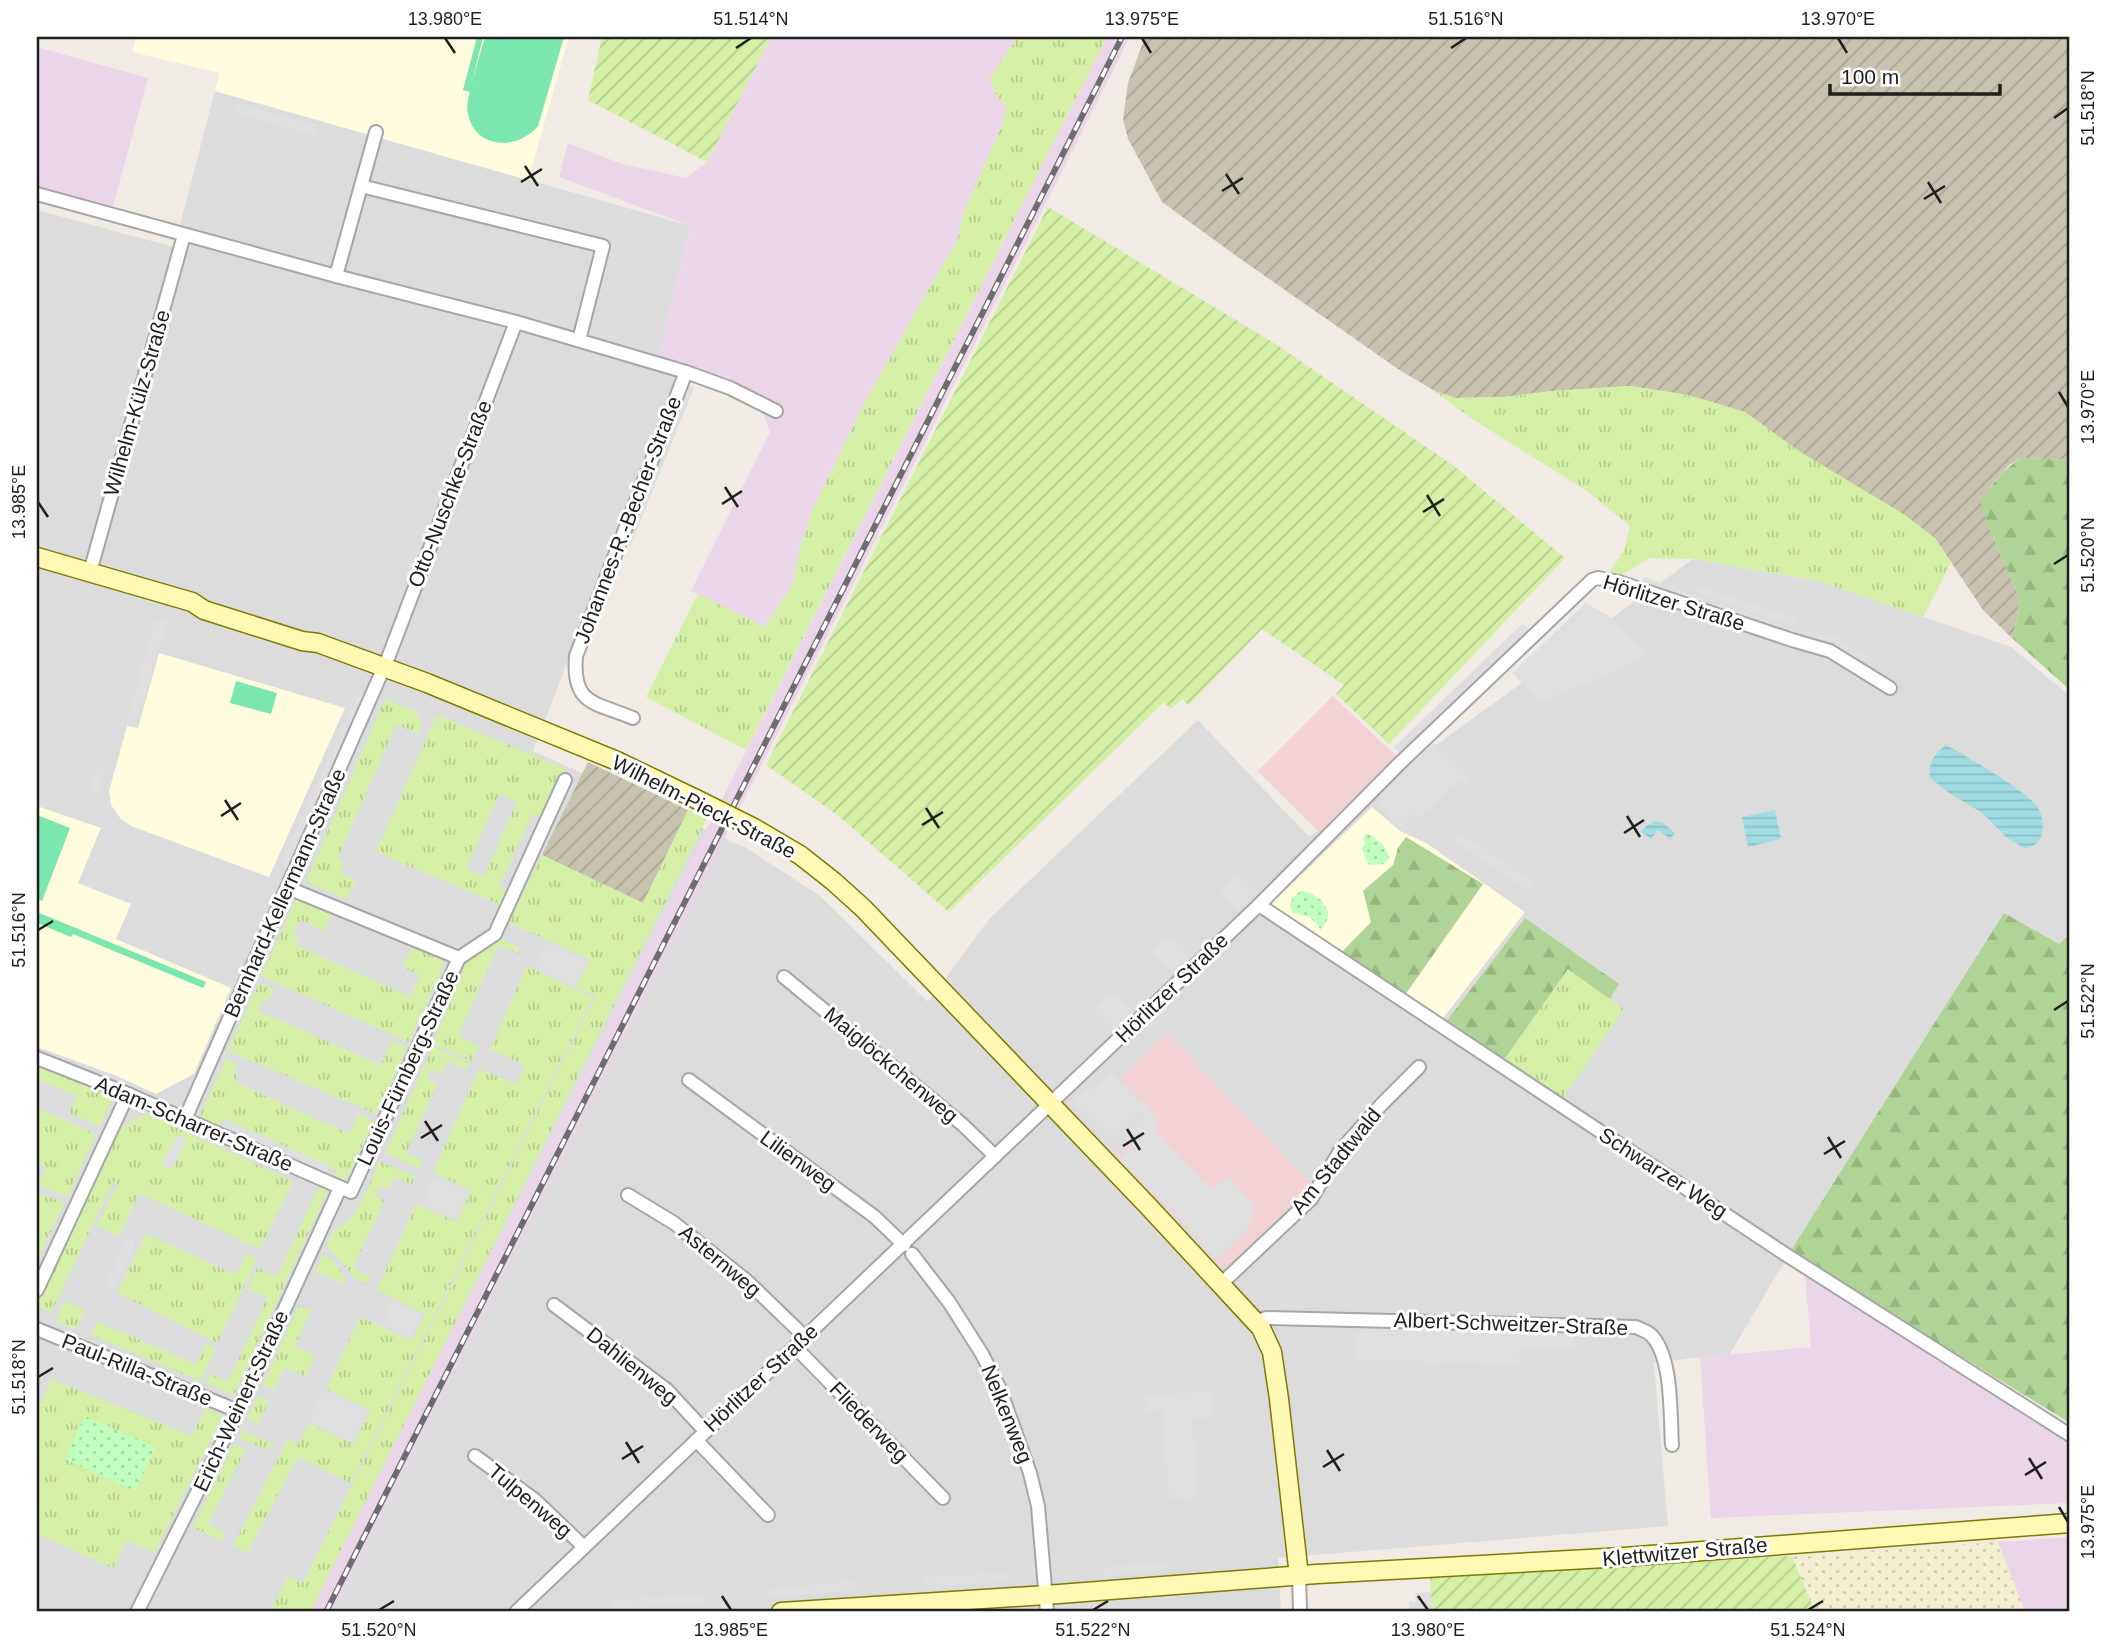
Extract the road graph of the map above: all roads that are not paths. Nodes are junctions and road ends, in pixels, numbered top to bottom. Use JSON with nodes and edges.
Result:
{"nodes":[{"id":1,"x":376,"y":132,"type":"dead end"},
{"id":2,"x":361,"y":186,"type":"junction"},
{"id":3,"x":37,"y":194,"type":"edge"},
{"id":4,"x":184,"y":235,"type":"junction"},
{"id":5,"x":336,"y":276,"type":"junction"},
{"id":6,"x":516,"y":322,"type":"junction"},
{"id":7,"x":579,"y":340,"type":"junction"},
{"id":8,"x":686,"y":372,"type":"junction"},
{"id":9,"x":776,"y":411,"type":"dead end"},
{"id":10,"x":37,"y":557,"type":"edge"},
{"id":11,"x":90,"y":572,"type":"junction"},
{"id":12,"x":384,"y":667,"type":"junction"},
{"id":13,"x":1890,"y":688,"type":"dead end"},
{"id":14,"x":633,"y":718,"type":"dead end"},
{"id":15,"x":565,"y":780,"type":"dead end"},
{"id":16,"x":288,"y":888,"type":"junction"},
{"id":17,"x":1259,"y":905,"type":"junction"},
{"id":18,"x":459,"y":958,"type":"junction"},
{"id":19,"x":784,"y":977,"type":"dead end"},
{"id":20,"x":37,"y":1058,"type":"edge"},
{"id":21,"x":1419,"y":1067,"type":"dead end"},
{"id":22,"x":689,"y":1080,"type":"dead end"},
{"id":23,"x":128,"y":1094,"type":"junction"},
{"id":24,"x":1050,"y":1104,"type":"junction"},
{"id":25,"x":185,"y":1119,"type":"junction"},
{"id":26,"x":995,"y":1156,"type":"junction"},
{"id":27,"x":346,"y":1190,"type":"junction"},
{"id":28,"x":628,"y":1195,"type":"dead end"},
{"id":29,"x":908,"y":1250,"type":"junction"},
{"id":30,"x":1222,"y":1284,"type":"junction"},
{"id":31,"x":37,"y":1290,"type":"edge"},
{"id":32,"x":554,"y":1305,"type":"dead end"},
{"id":33,"x":1256,"y":1322,"type":"junction"},
{"id":34,"x":37,"y":1329,"type":"edge"},
{"id":35,"x":805,"y":1337,"type":"junction"},
{"id":36,"x":795,"y":1347,"type":"junction"},
{"id":37,"x":238,"y":1411,"type":"junction"},
{"id":38,"x":701,"y":1435,"type":"junction"},
{"id":39,"x":2070,"y":1435,"type":"edge"},
{"id":40,"x":1672,"y":1445,"type":"dead end"},
{"id":41,"x":475,"y":1456,"type":"dead end"},
{"id":42,"x":943,"y":1498,"type":"dead end"},
{"id":43,"x":768,"y":1515,"type":"dead end"},
{"id":44,"x":2070,"y":1523,"type":"edge"},
{"id":45,"x":584,"y":1547,"type":"junction"},
{"id":46,"x":1298,"y":1576,"type":"junction"},
{"id":47,"x":1046,"y":1604,"type":"edge"},
{"id":48,"x":137,"y":1612,"type":"edge"},
{"id":49,"x":516,"y":1612,"type":"edge"},
{"id":50,"x":781,"y":1612,"type":"edge"},
{"id":51,"x":1300,"y":1612,"type":"edge"}],
"edges":[{"from":1,"to":2,"type":"street"},
{"from":2,"to":5,"type":"street"},
{"from":2,"to":7,"type":"street"},
{"from":3,"to":4,"type":"street","name":"Johannes-R.-Becher-Straße"},
{"from":4,"to":5,"type":"street","name":"Johannes-R.-Becher-Straße"},
{"from":4,"to":11,"type":"street","name":"Wilhelm-Külz-Straße"},
{"from":5,"to":6,"type":"street","name":"Johannes-R.-Becher-Straße"},
{"from":6,"to":7,"type":"street","name":"Johannes-R.-Becher-Straße"},
{"from":6,"to":12,"type":"street","name":"Otto-Nuschke-Straße"},
{"from":7,"to":8,"type":"street","name":"Johannes-R.-Becher-Straße"},
{"from":8,"to":9,"type":"street","name":"Johannes-R.-Becher-Straße"},
{"from":8,"to":14,"type":"street","name":"Johannes-R.-Becher-Straße"},
{"from":10,"to":11,"type":"main road","name":"Wilhelm-Pieck-Straße"},
{"from":11,"to":12,"type":"main road","name":"Wilhelm-Pieck-Straße"},
{"from":12,"to":16,"type":"street","name":"Bernhard-Kellermann-Straße"},
{"from":12,"to":24,"type":"main road","name":"Wilhelm-Pieck-Straße","bridge":true},
{"from":13,"to":17,"type":"street","name":"Hörlitzer Straße"},
{"from":15,"to":18,"type":"street"},
{"from":16,"to":18,"type":"street","name":"Louis-Fürnberg-Straße"},
{"from":16,"to":25,"type":"street","name":"Bernhard-Kellermann-Straße"},
{"from":17,"to":24,"type":"street","name":"Hörlitzer Straße"},
{"from":17,"to":39,"type":"street","name":"Schwarzer Weg"},
{"from":18,"to":27,"type":"street","name":"Louis-Fürnberg-Straße"},
{"from":19,"to":26,"type":"street","name":"Maiglöckchenweg"},
{"from":20,"to":23,"type":"street","name":"Adam-Scharrer-Straße"},
{"from":21,"to":30,"type":"street","name":"Am Stadtwald"},
{"from":22,"to":29,"type":"street","name":"Lilienweg"},
{"from":23,"to":25,"type":"street","name":"Adam-Scharrer-Straße"},
{"from":23,"to":31,"type":"street"},
{"from":24,"to":26,"type":"street","name":"Hörlitzer Straße"},
{"from":24,"to":30,"type":"main road","name":"Wilhelm-Pieck-Straße"},
{"from":25,"to":27,"type":"street","name":"Adam-Scharrer-Straße"},
{"from":26,"to":29,"type":"street","name":"Hörlitzer Straße"},
{"from":27,"to":37,"type":"street","name":"Erich-Weinert-Straße"},
{"from":28,"to":35,"type":"street","name":"Asternweg"},
{"from":29,"to":35,"type":"street","name":"Hörlitzer Straße"},
{"from":29,"to":47,"type":"street","name":"Nelkenweg"},
{"from":30,"to":33,"type":"main road","name":"Wilhelm-Pieck-Straße"},
{"from":32,"to":38,"type":"street","name":"Dahlienweg"},
{"from":33,"to":40,"type":"street","name":"Albert-Schweitzer-Straße"},
{"from":33,"to":46,"type":"main road","name":"Wilhelm-Pieck-Straße"},
{"from":34,"to":37,"type":"street","name":"Paul-Rilla-Straße"},
{"from":35,"to":36,"type":"street","name":"Hörlitzer Straße"},
{"from":36,"to":38,"type":"street","name":"Hörlitzer Straße"},
{"from":36,"to":42,"type":"street","name":"Fliederweg"},
{"from":37,"to":48,"type":"street","name":"Erich-Weinert-Straße"},
{"from":38,"to":43,"type":"street","name":"Dahlienweg"},
{"from":38,"to":45,"type":"street","name":"Hörlitzer Straße"},
{"from":41,"to":45,"type":"street","name":"Tulpenweg"},
{"from":44,"to":46,"type":"main road","name":"Klettwitzer Straße"},
{"from":45,"to":49,"type":"street","name":"Hörlitzer Straße"},
{"from":46,"to":47,"type":"main road","name":"Klettwitzer Straße"},
{"from":46,"to":51,"type":"street"},
{"from":47,"to":50,"type":"main road","name":"Klettwitzer Straße"}]}
